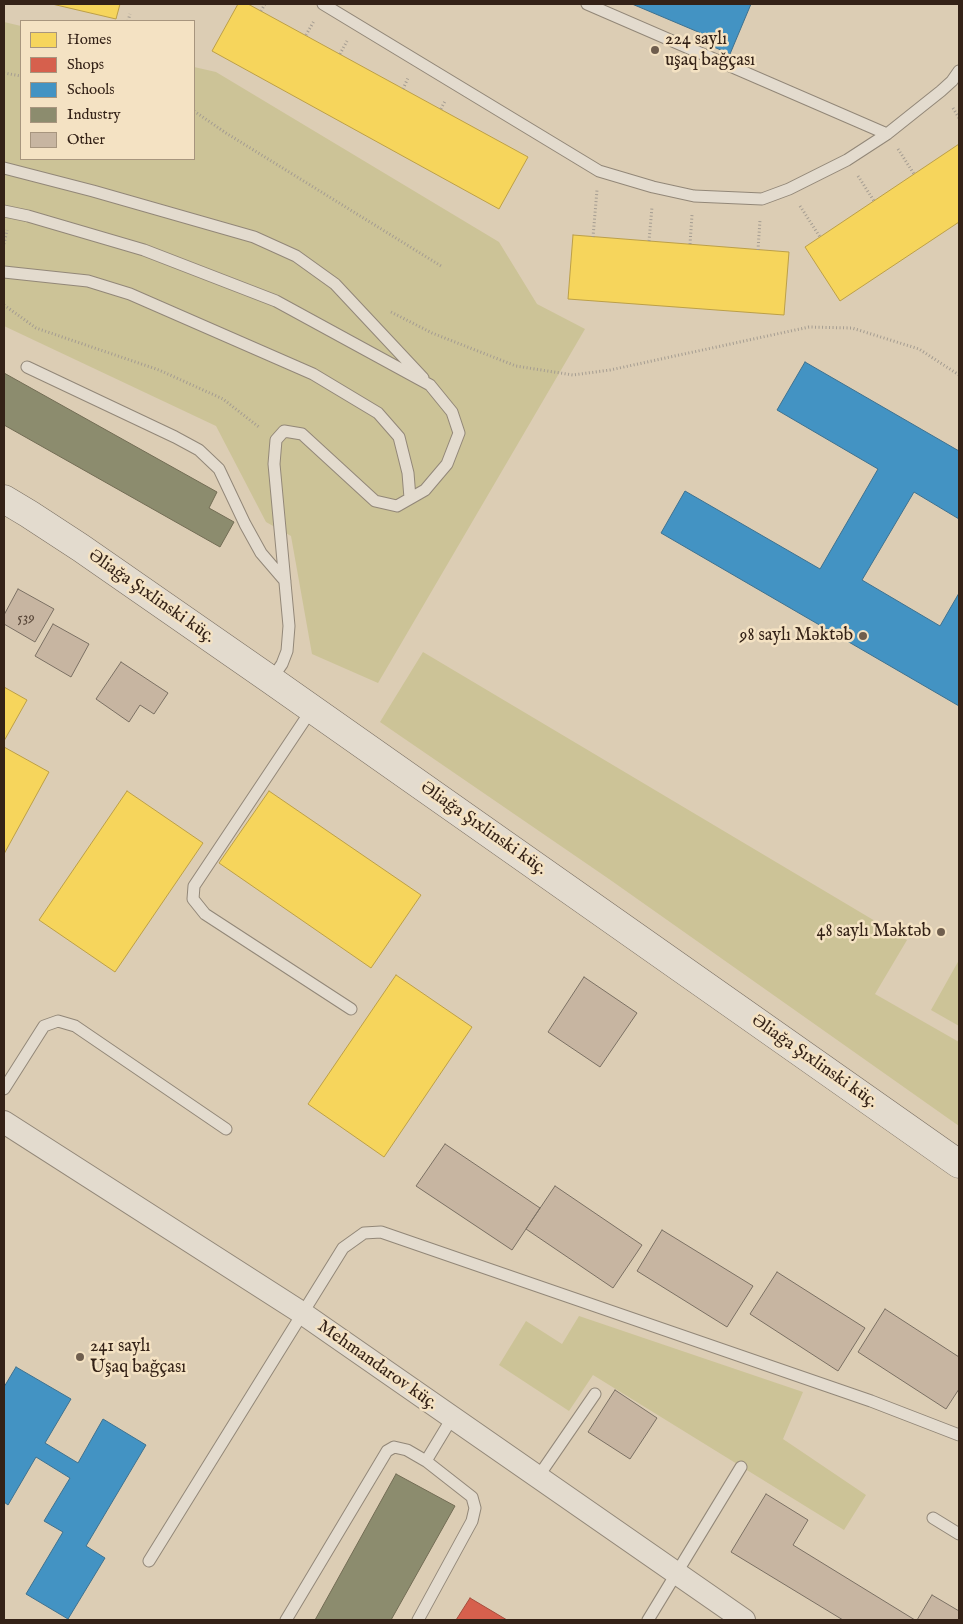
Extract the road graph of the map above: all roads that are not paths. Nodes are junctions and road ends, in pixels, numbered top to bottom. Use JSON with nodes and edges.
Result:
{"nodes":[{"id":1,"x":587,"y":4,"type":"edge"},
{"id":2,"x":331,"y":6,"type":"edge"},
{"id":3,"x":959,"y":71,"type":"edge"},
{"id":4,"x":887,"y":134,"type":"junction"},
{"id":5,"x":4,"y":168,"type":"edge"},
{"id":6,"x":4,"y":211,"type":"edge"},
{"id":7,"x":4,"y":272,"type":"edge"},
{"id":8,"x":28,"y":367,"type":"dead end"},
{"id":9,"x":430,"y":385,"type":"junction"},
{"id":10,"x":410,"y":498,"type":"junction"},
{"id":11,"x":4,"y":499,"type":"edge"},
{"id":12,"x":285,"y":581,"type":"junction"},
{"id":13,"x":271,"y":680,"type":"junction"},
{"id":14,"x":312,"y":709,"type":"junction"},
{"id":15,"x":350,"y":1009,"type":"dead end"},
{"id":16,"x":4,"y":1088,"type":"edge"},
{"id":17,"x":4,"y":1122,"type":"edge"},
{"id":18,"x":226,"y":1129,"type":"dead end"},
{"id":19,"x":959,"y":1164,"type":"edge"},
{"id":20,"x":302,"y":1313,"type":"junction"},
{"id":21,"x":595,"y":1394,"type":"dead end"},
{"id":22,"x":452,"y":1418,"type":"junction"},
{"id":23,"x":959,"y":1435,"type":"edge"},
{"id":24,"x":426,"y":1461,"type":"junction"},
{"id":25,"x":741,"y":1467,"type":"dead end"},
{"id":26,"x":538,"y":1477,"type":"junction"},
{"id":27,"x":933,"y":1518,"type":"dead end"},
{"id":28,"x":959,"y":1534,"type":"edge"},
{"id":29,"x":149,"y":1561,"type":"dead end"},
{"id":30,"x":677,"y":1573,"type":"junction"},
{"id":31,"x":286,"y":1620,"type":"edge"},
{"id":32,"x":418,"y":1620,"type":"edge"},
{"id":33,"x":648,"y":1620,"type":"edge"},
{"id":34,"x":744,"y":1620,"type":"edge"}],
"edges":[{"from":1,"to":4,"type":"lane"},
{"from":2,"to":4,"type":"lane"},
{"from":3,"to":4,"type":"lane"},
{"from":5,"to":9,"type":"lane"},
{"from":6,"to":9,"type":"lane"},
{"from":7,"to":10,"type":"lane"},
{"from":8,"to":12,"type":"lane"},
{"from":9,"to":10,"type":"lane"},
{"from":10,"to":12,"type":"lane"},
{"from":11,"to":13,"type":"main road","name":"Əliağa Şıxlinski küç."},
{"from":12,"to":13,"type":"lane"},
{"from":13,"to":14,"type":"main road","name":"Əliağa Şıxlinski küç."},
{"from":14,"to":15,"type":"lane"},
{"from":14,"to":19,"type":"main road","name":"Əliağa Şıxlinski küç."},
{"from":16,"to":18,"type":"lane"},
{"from":17,"to":20,"type":"street","name":"Mehmandarov küç."},
{"from":20,"to":22,"type":"street","name":"Mehmandarov küç."},
{"from":20,"to":23,"type":"lane"},
{"from":20,"to":29,"type":"lane"},
{"from":21,"to":26,"type":"lane"},
{"from":22,"to":24,"type":"lane"},
{"from":22,"to":26,"type":"street","name":"Mehmandarov küç."},
{"from":24,"to":31,"type":"lane"},
{"from":24,"to":32,"type":"lane"},
{"from":25,"to":30,"type":"lane"},
{"from":26,"to":30,"type":"street","name":"Mehmandarov küç."},
{"from":27,"to":28,"type":"lane"},
{"from":30,"to":33,"type":"lane"},
{"from":30,"to":34,"type":"street","name":"Mehmandarov küç."}]}
